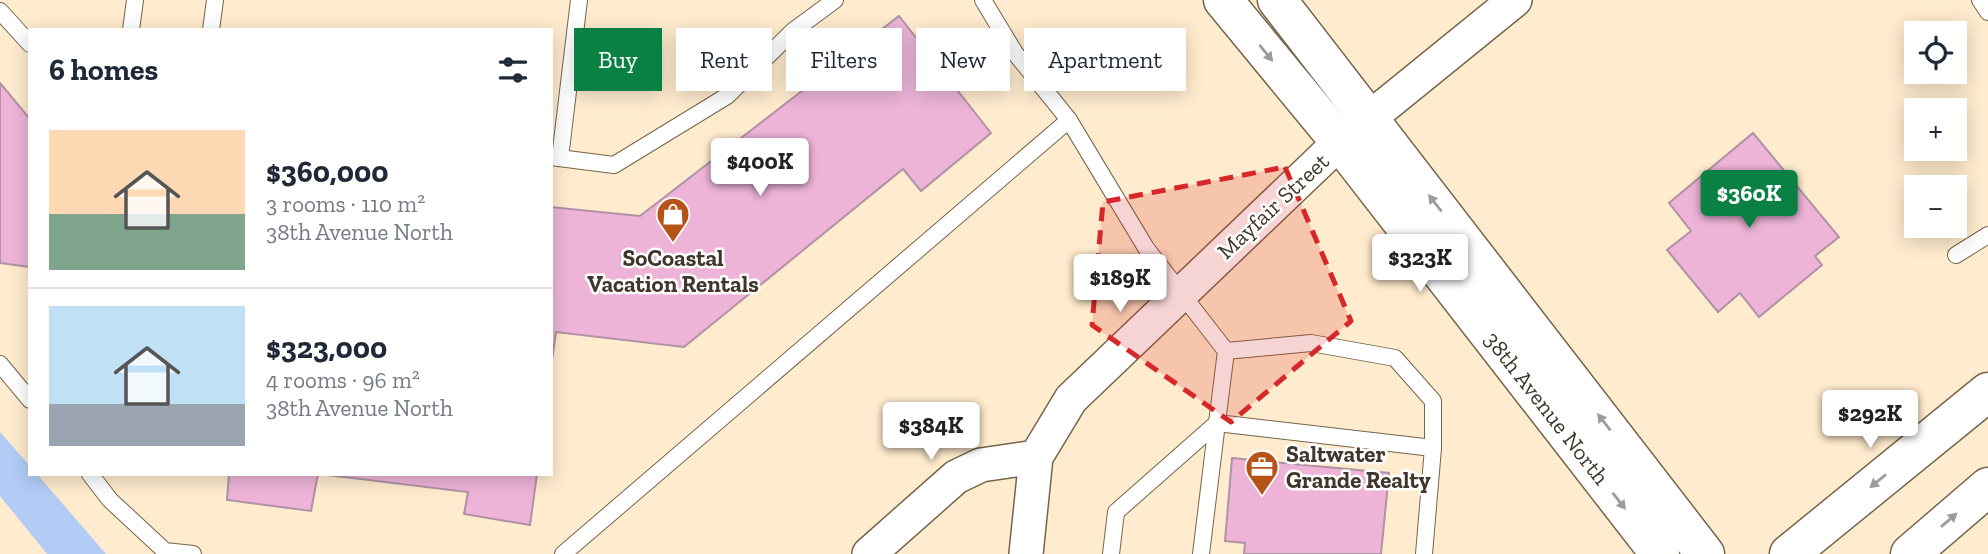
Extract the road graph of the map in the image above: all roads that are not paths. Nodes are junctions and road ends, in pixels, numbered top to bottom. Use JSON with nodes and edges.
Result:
{"nodes":[{"id":1,"x":135,"y":0,"type":"edge"},
{"id":2,"x":215,"y":0,"type":"edge"},
{"id":3,"x":579,"y":0,"type":"edge"},
{"id":4,"x":835,"y":0,"type":"edge"},
{"id":5,"x":983,"y":0,"type":"edge"},
{"id":6,"x":1223,"y":0,"type":"edge"},
{"id":7,"x":1277,"y":0,"type":"edge"},
{"id":8,"x":1515,"y":0,"type":"edge"},
{"id":9,"x":1980,"y":0,"type":"edge"},
{"id":10,"x":0,"y":11,"type":"edge"},
{"id":11,"x":1988,"y":12,"type":"edge"},
{"id":12,"x":131,"y":28,"type":"edge"},
{"id":13,"x":211,"y":28,"type":"edge"},
{"id":14,"x":28,"y":42,"type":"edge"},
{"id":15,"x":1370,"y":118,"type":"junction"},
{"id":16,"x":1069,"y":120,"type":"junction"},
{"id":17,"x":1340,"y":142,"type":"junction"},
{"id":18,"x":555,"y":158,"type":"edge"},
{"id":19,"x":1988,"y":235,"type":"edge"},
{"id":20,"x":1956,"y":255,"type":"dead end"},
{"id":21,"x":1181,"y":293,"type":"junction"},
{"id":22,"x":1226,"y":351,"type":"junction"},
{"id":23,"x":0,"y":364,"type":"edge"},
{"id":24,"x":1988,"y":392,"type":"edge"},
{"id":25,"x":28,"y":398,"type":"edge"},
{"id":26,"x":1217,"y":423,"type":"junction"},
{"id":27,"x":1433,"y":448,"type":"junction"},
{"id":28,"x":1036,"y":457,"type":"junction"},
{"id":29,"x":92,"y":476,"type":"edge"},
{"id":30,"x":1988,"y":487,"type":"edge"},
{"id":31,"x":192,"y":554,"type":"edge"},
{"id":32,"x":563,"y":554,"type":"edge"},
{"id":33,"x":869,"y":554,"type":"edge"},
{"id":34,"x":1026,"y":554,"type":"edge"},
{"id":35,"x":1111,"y":554,"type":"edge"},
{"id":36,"x":1201,"y":554,"type":"edge"},
{"id":37,"x":1424,"y":554,"type":"edge"},
{"id":38,"x":1660,"y":554,"type":"edge"},
{"id":39,"x":1705,"y":554,"type":"edge"},
{"id":40,"x":1789,"y":554,"type":"edge"},
{"id":41,"x":1910,"y":554,"type":"edge"}],
"edges":[{"from":1,"to":12,"type":"lane"},
{"from":2,"to":13,"type":"lane"},
{"from":3,"to":18,"type":"lane"},
{"from":4,"to":18,"type":"lane"},
{"from":5,"to":16,"type":"lane"},
{"from":6,"to":17,"type":"main road","name":"38th Avenue North","one_way":true},
{"from":7,"to":15,"type":"main road","name":"38th Avenue North"},
{"from":8,"to":15,"type":"street","name":"Mayfair Street"},
{"from":9,"to":11,"type":"lane"},
{"from":10,"to":14,"type":"lane"},
{"from":15,"to":17,"type":"street","name":"Mayfair Street"},
{"from":39,"to":15,"type":"main road","name":"38th Avenue North","one_way":true},
{"from":16,"to":21,"type":"lane"},
{"from":16,"to":32,"type":"lane"},
{"from":17,"to":21,"type":"street","name":"Mayfair Street"},
{"from":17,"to":38,"type":"main road","name":"38th Avenue North","one_way":true},
{"from":19,"to":20,"type":"lane"},
{"from":21,"to":22,"type":"lane"},
{"from":21,"to":28,"type":"street","name":"Mayfair Street"},
{"from":22,"to":26,"type":"lane"},
{"from":22,"to":27,"type":"lane"},
{"from":23,"to":25,"type":"lane"},
{"from":24,"to":40,"type":"main road","one_way":true},
{"from":26,"to":27,"type":"lane"},
{"from":26,"to":35,"type":"lane"},
{"from":26,"to":36,"type":"lane"},
{"from":27,"to":37,"type":"lane"},
{"from":28,"to":33,"type":"street"},
{"from":28,"to":34,"type":"street","name":"Mayfair Street"},
{"from":29,"to":31,"type":"lane"},
{"from":41,"to":30,"type":"main road","one_way":true}]}
